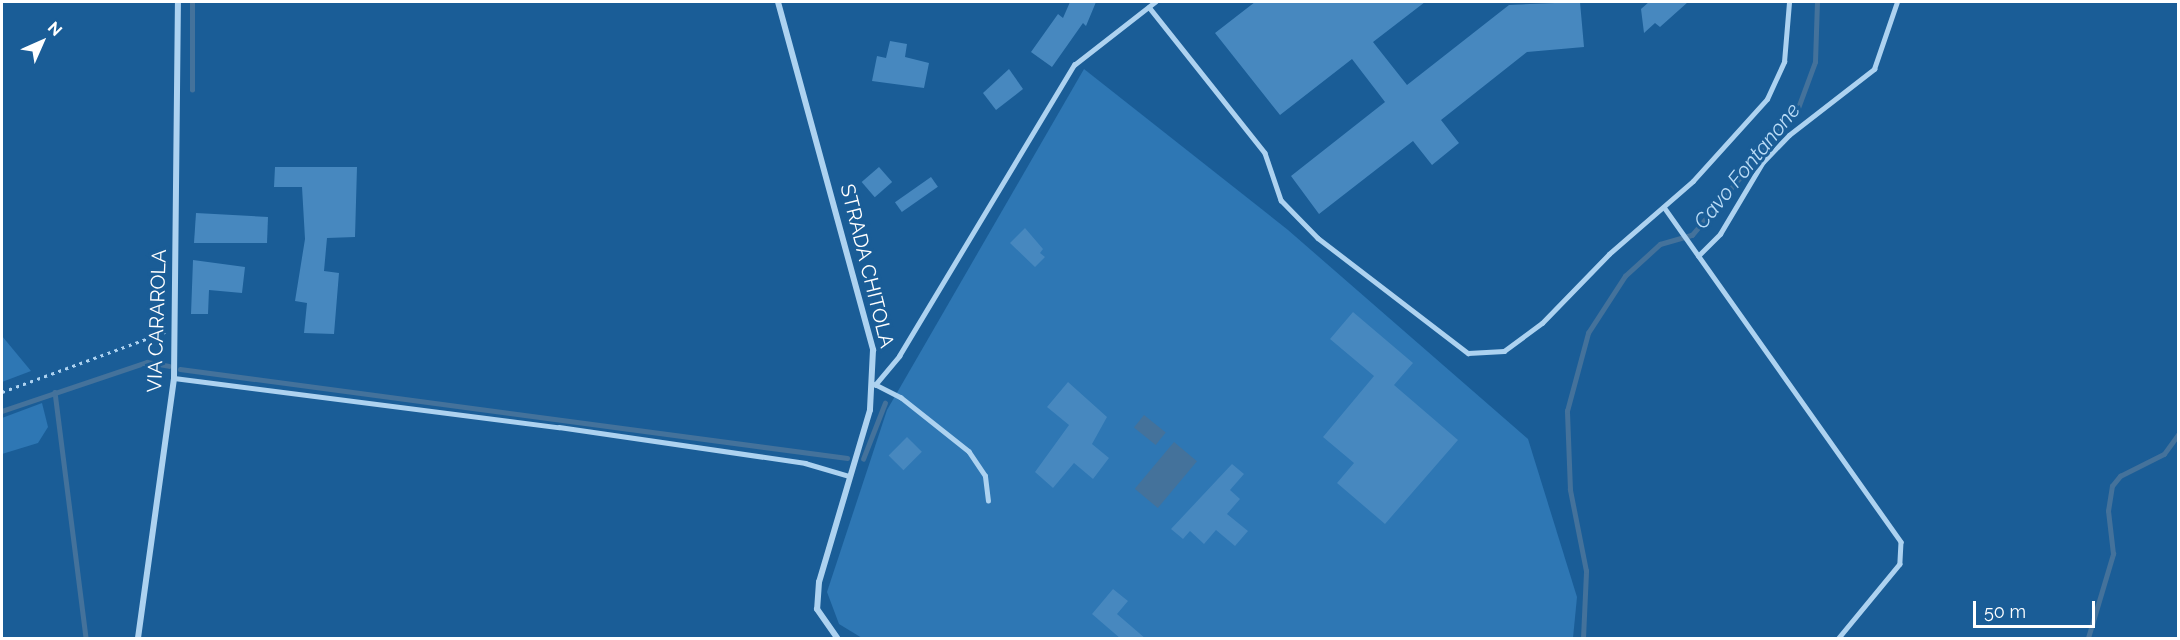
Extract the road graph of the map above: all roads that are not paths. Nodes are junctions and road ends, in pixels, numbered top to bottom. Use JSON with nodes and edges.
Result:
{"nodes":[{"id":1,"x":178,"y":2,"type":"edge"},
{"id":2,"x":778,"y":2,"type":"edge"},
{"id":3,"x":1155,"y":2,"type":"edge"},
{"id":4,"x":1789,"y":2,"type":"edge"},
{"id":5,"x":1897,"y":2,"type":"edge"},
{"id":6,"x":1149,"y":7,"type":"junction"},
{"id":7,"x":1664,"y":207,"type":"junction"},
{"id":8,"x":1698,"y":256,"type":"junction"},
{"id":9,"x":174,"y":378,"type":"junction"},
{"id":10,"x":875,"y":385,"type":"junction"},
{"id":11,"x":849,"y":476,"type":"junction"},
{"id":12,"x":988,"y":501,"type":"dead end"},
{"id":13,"x":138,"y":639,"type":"edge"},
{"id":14,"x":837,"y":639,"type":"edge"},
{"id":15,"x":1839,"y":639,"type":"edge"}],
"edges":[{"from":1,"to":9,"type":"street","name":"VIA CARAROLA"},
{"from":2,"to":10,"type":"street","name":"STRADA CHITOLA"},
{"from":3,"to":6,"type":"lane"},
{"from":4,"to":7,"type":"lane"},
{"from":5,"to":8,"type":"lane"},
{"from":6,"to":7,"type":"lane"},
{"from":6,"to":10,"type":"lane"},
{"from":7,"to":8,"type":"lane"},
{"from":8,"to":15,"type":"lane"},
{"from":9,"to":11,"type":"lane"},
{"from":9,"to":13,"type":"street","name":"VIA CARAROLA"},
{"from":10,"to":11,"type":"street","name":"STRADA CHITOLA"},
{"from":10,"to":12,"type":"lane"},
{"from":11,"to":14,"type":"street","name":"STRADA CHITOLA"}]}
